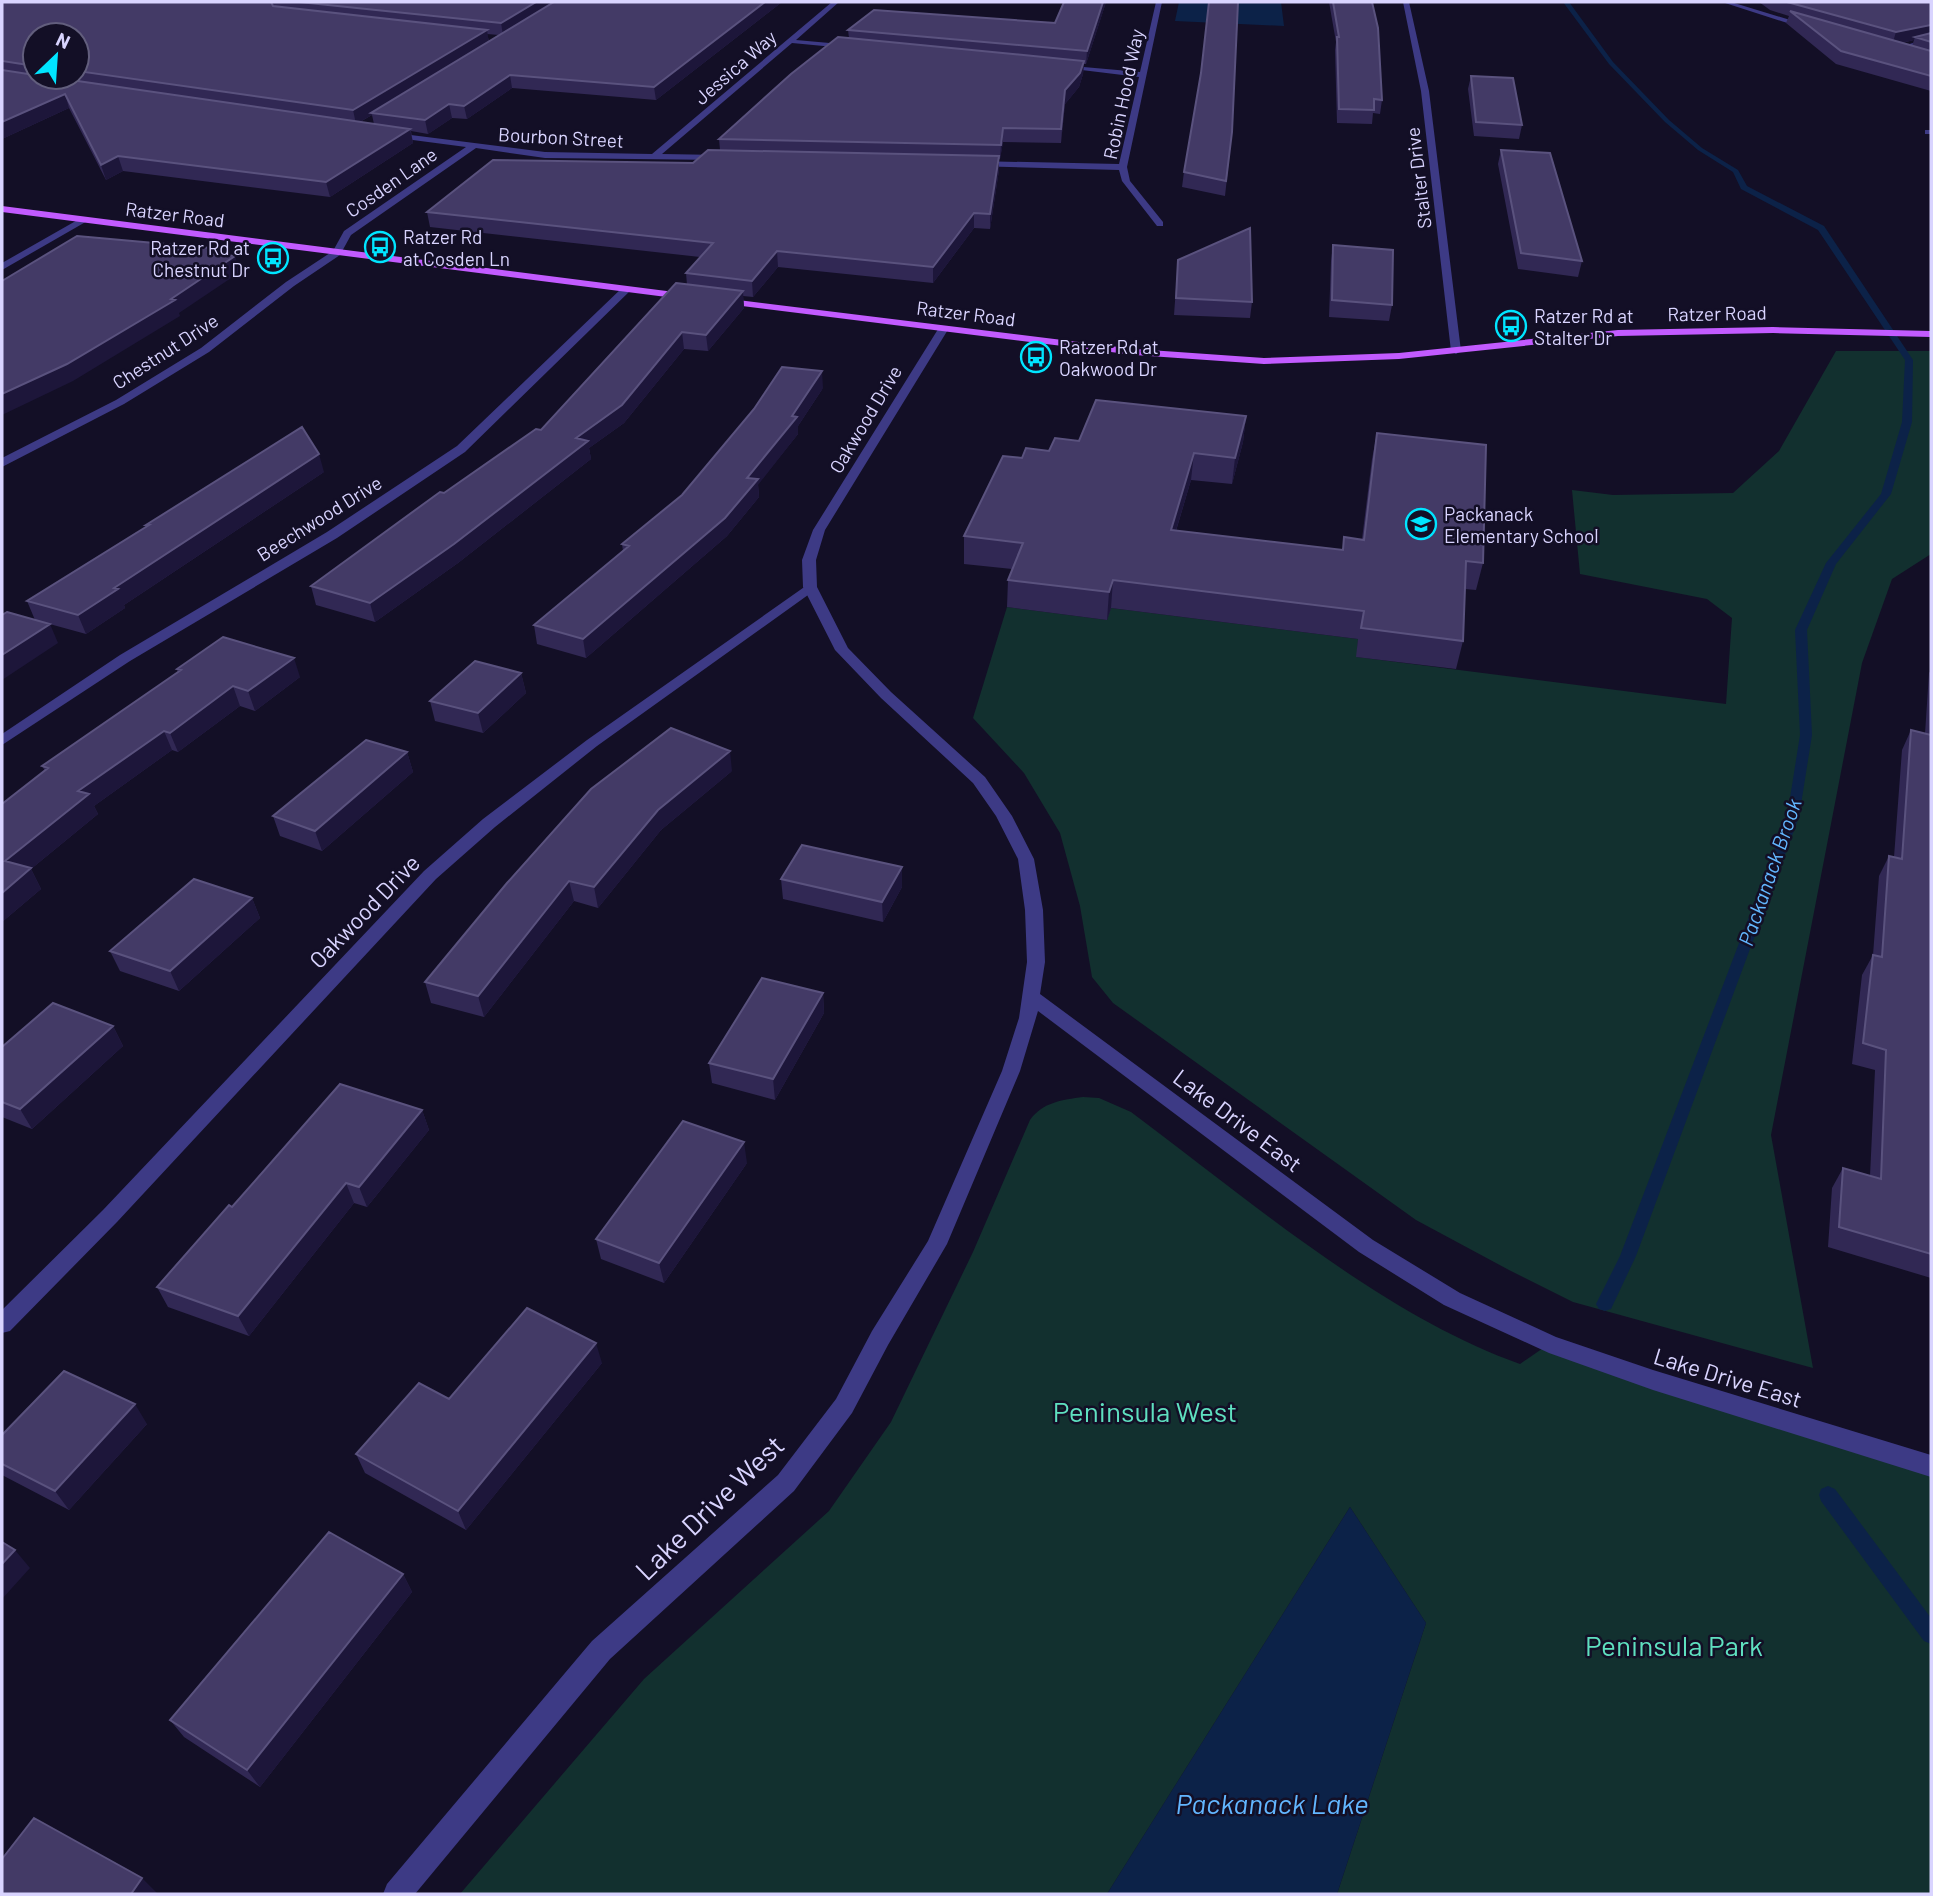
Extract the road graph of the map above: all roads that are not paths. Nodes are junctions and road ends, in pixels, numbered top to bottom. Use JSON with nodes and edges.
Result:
{"nodes":[{"id":1,"x":836,"y":2,"type":"edge"},
{"id":2,"x":1159,"y":2,"type":"edge"},
{"id":3,"x":1406,"y":2,"type":"edge"},
{"id":4,"x":1725,"y":2,"type":"edge"},
{"id":5,"x":1825,"y":32,"type":"edge"},
{"id":6,"x":1931,"y":40,"type":"edge"},
{"id":7,"x":789,"y":41,"type":"junction"},
{"id":8,"x":1879,"y":46,"type":"edge"},
{"id":9,"x":863,"y":48,"type":"edge"},
{"id":10,"x":1892,"y":50,"type":"junction"},
{"id":11,"x":1911,"y":55,"type":"edge"},
{"id":12,"x":1055,"y":67,"type":"edge"},
{"id":13,"x":1144,"y":75,"type":"junction"},
{"id":14,"x":382,"y":133,"type":"edge"},
{"id":15,"x":473,"y":146,"type":"junction"},
{"id":16,"x":654,"y":157,"type":"junction"},
{"id":17,"x":738,"y":159,"type":"edge"},
{"id":18,"x":969,"y":164,"type":"edge"},
{"id":19,"x":1123,"y":167,"type":"junction"},
{"id":20,"x":2,"y":209,"type":"edge"},
{"id":21,"x":84,"y":220,"type":"junction"},
{"id":22,"x":1160,"y":224,"type":"dead end"},
{"id":23,"x":337,"y":253,"type":"junction"},
{"id":24,"x":2,"y":267,"type":"edge"},
{"id":25,"x":627,"y":289,"type":"junction"},
{"id":26,"x":696,"y":298,"type":"edge"},
{"id":27,"x":710,"y":299,"type":"edge"},
{"id":28,"x":944,"y":328,"type":"junction"},
{"id":29,"x":1931,"y":334,"type":"edge"},
{"id":30,"x":1456,"y":351,"type":"junction"},
{"id":31,"x":2,"y":463,"type":"edge"},
{"id":32,"x":810,"y":587,"type":"junction"},
{"id":33,"x":2,"y":741,"type":"edge"},
{"id":34,"x":1031,"y":996,"type":"junction"},
{"id":35,"x":2,"y":1324,"type":"edge"},
{"id":36,"x":1931,"y":1466,"type":"edge"},
{"id":37,"x":397,"y":1894,"type":"edge"}],
"edges":[{"from":1,"to":7,"type":"street","name":"Jessica Way"},
{"from":2,"to":13,"type":"street","name":"Robin Hood Way"},
{"from":3,"to":30,"type":"street","name":"Stalter Drive"},
{"from":4,"to":5,"type":"street"},
{"from":6,"to":10,"type":"street"},
{"from":7,"to":9,"type":"street"},
{"from":7,"to":16,"type":"street","name":"Jessica Way"},
{"from":8,"to":10,"type":"street"},
{"from":10,"to":11,"type":"street"},
{"from":12,"to":13,"type":"street"},
{"from":13,"to":19,"type":"street","name":"Robin Hood Way"},
{"from":14,"to":15,"type":"street","name":"Bourbon Street"},
{"from":15,"to":16,"type":"street","name":"Bourbon Street"},
{"from":15,"to":23,"type":"street","name":"Cosden Lane"},
{"from":16,"to":17,"type":"street","name":"Bourbon Street"},
{"from":18,"to":19,"type":"street"},
{"from":19,"to":22,"type":"street","name":"Robin Hood Way"},
{"from":20,"to":21,"type":"main road","name":"Ratzer Road"},
{"from":21,"to":23,"type":"main road","name":"Ratzer Road"},
{"from":21,"to":24,"type":"street"},
{"from":23,"to":25,"type":"main road","name":"Ratzer Road"},
{"from":23,"to":31,"type":"street","name":"Chestnut Drive"},
{"from":25,"to":26,"type":"main road","name":"Ratzer Road"},
{"from":25,"to":33,"type":"street","name":"Beechwood Drive"},
{"from":27,"to":28,"type":"main road","name":"Ratzer Road"},
{"from":28,"to":30,"type":"main road","name":"Ratzer Road"},
{"from":28,"to":32,"type":"street","name":"Oakwood Drive"},
{"from":29,"to":30,"type":"main road","name":"Ratzer Road"},
{"from":32,"to":34,"type":"street"},
{"from":32,"to":35,"type":"street","name":"Oakwood Drive"},
{"from":34,"to":36,"type":"street","name":"Lake Drive East"},
{"from":34,"to":37,"type":"street","name":"Lake Drive West"}]}
